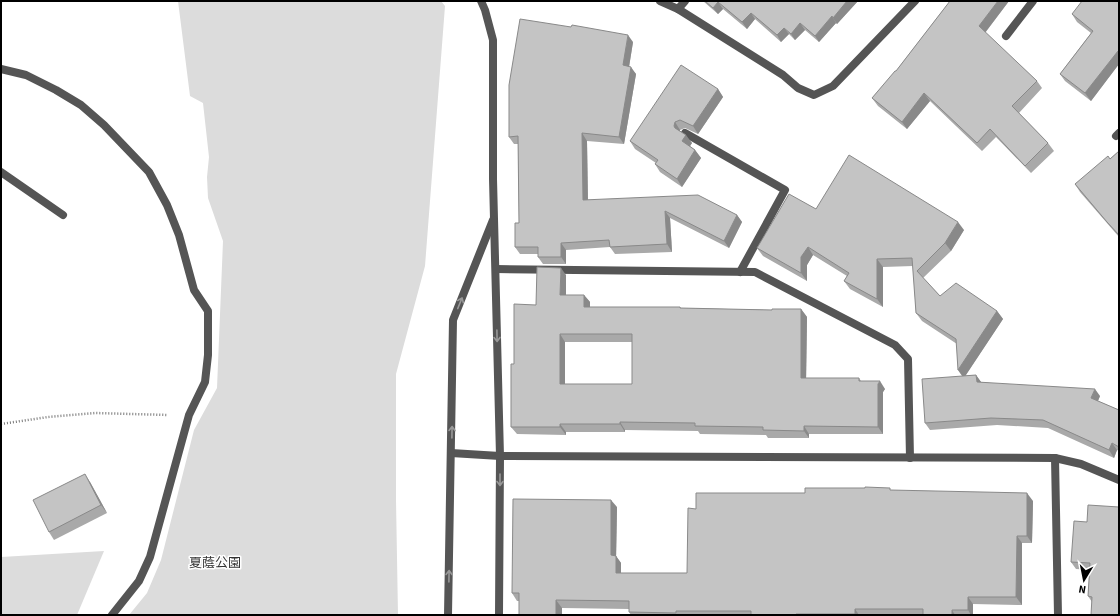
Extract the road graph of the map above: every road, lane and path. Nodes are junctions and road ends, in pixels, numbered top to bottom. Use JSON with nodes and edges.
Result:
{"nodes":[{"id":1,"x":481,"y":1,"type":"edge"},
{"id":2,"x":660,"y":1,"type":"edge"},
{"id":3,"x":685,"y":1,"type":"edge"},
{"id":4,"x":915,"y":1,"type":"edge"},
{"id":5,"x":1032,"y":1,"type":"edge"},
{"id":6,"x":678,"y":9,"type":"junction"},
{"id":7,"x":1006,"y":36,"type":"dead end"},
{"id":8,"x":1,"y":69,"type":"edge"},
{"id":9,"x":685,"y":133,"type":"edge"},
{"id":10,"x":1,"y":172,"type":"edge"},
{"id":11,"x":63,"y":215,"type":"dead end"},
{"id":12,"x":494,"y":217,"type":"junction"},
{"id":13,"x":496,"y":269,"type":"junction"},
{"id":14,"x":740,"y":272,"type":"junction"},
{"id":15,"x":189,"y":415,"type":"junction"},
{"id":16,"x":1,"y":424,"type":"edge"},
{"id":17,"x":451,"y":453,"type":"junction"},
{"id":18,"x":500,"y":456,"type":"junction"},
{"id":19,"x":910,"y":458,"type":"junction"},
{"id":20,"x":1055,"y":458,"type":"junction"},
{"id":21,"x":1119,"y":480,"type":"edge"},
{"id":22,"x":112,"y":615,"type":"edge"},
{"id":23,"x":448,"y":615,"type":"edge"},
{"id":24,"x":499,"y":615,"type":"edge"},
{"id":25,"x":1058,"y":615,"type":"edge"}],
"edges":[{"from":1,"to":12,"type":"street"},
{"from":2,"to":6,"type":"street"},
{"from":3,"to":6,"type":"street"},
{"from":4,"to":6,"type":"street"},
{"from":5,"to":7,"type":"street"},
{"from":8,"to":15,"type":"street"},
{"from":9,"to":14,"type":"street"},
{"from":10,"to":11,"type":"street"},
{"from":12,"to":13,"type":"street"},
{"from":17,"to":12,"type":"street","one_way":true},
{"from":13,"to":14,"type":"street"},
{"from":13,"to":18,"type":"street","one_way":true},
{"from":14,"to":19,"type":"street"},
{"from":15,"to":16,"type":"path"},
{"from":15,"to":22,"type":"street"},
{"from":17,"to":18,"type":"street"},
{"from":23,"to":17,"type":"street","one_way":true},
{"from":18,"to":19,"type":"street"},
{"from":18,"to":24,"type":"street","one_way":true},
{"from":19,"to":20,"type":"street"},
{"from":20,"to":21,"type":"street"},
{"from":20,"to":25,"type":"street"}]}
